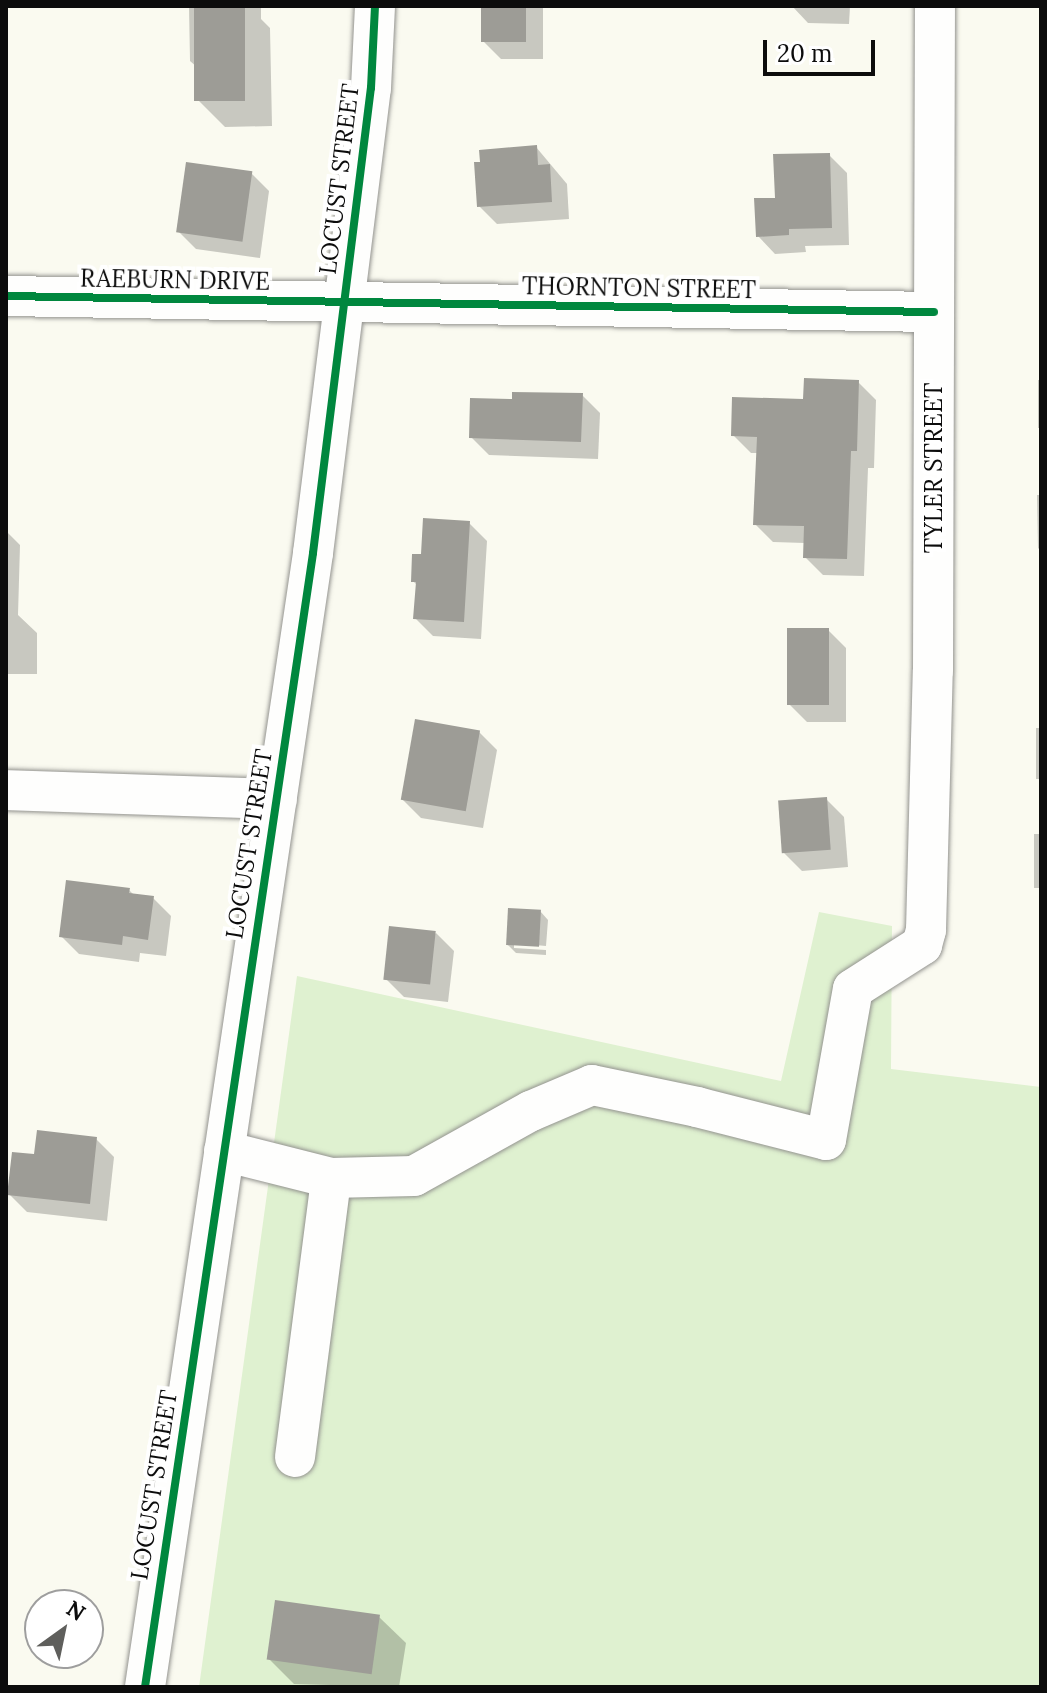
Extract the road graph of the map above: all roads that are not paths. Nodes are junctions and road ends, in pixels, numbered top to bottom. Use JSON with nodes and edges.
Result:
{"nodes":[{"id":1,"x":375,"y":6,"type":"edge"},
{"id":2,"x":935,"y":6,"type":"edge"},
{"id":3,"x":6,"y":296,"type":"edge"},
{"id":4,"x":344,"y":304,"type":"junction"},
{"id":5,"x":934,"y":312,"type":"junction"},
{"id":6,"x":6,"y":790,"type":"edge"},
{"id":7,"x":277,"y":799,"type":"junction"},
{"id":8,"x":224,"y":1151,"type":"junction"},
{"id":9,"x":331,"y":1178,"type":"junction"},
{"id":10,"x":295,"y":1457,"type":"dead end"},
{"id":11,"x":145,"y":1687,"type":"edge"}],
"edges":[{"from":1,"to":4,"type":"street","name":"LOCUST STREET"},
{"from":2,"to":5,"type":"street","name":"TYLER STREET"},
{"from":3,"to":4,"type":"street","name":"RAEBURN DRIVE"},
{"from":4,"to":5,"type":"street","name":"THORNTON STREET"},
{"from":4,"to":7,"type":"street","name":"LOCUST STREET"},
{"from":5,"to":9,"type":"street","name":"TYLER STREET"},
{"from":6,"to":7,"type":"street"},
{"from":7,"to":8,"type":"street","name":"LOCUST STREET"},
{"from":8,"to":9,"type":"street"},
{"from":8,"to":11,"type":"street","name":"LOCUST STREET"},
{"from":9,"to":10,"type":"street"}]}
